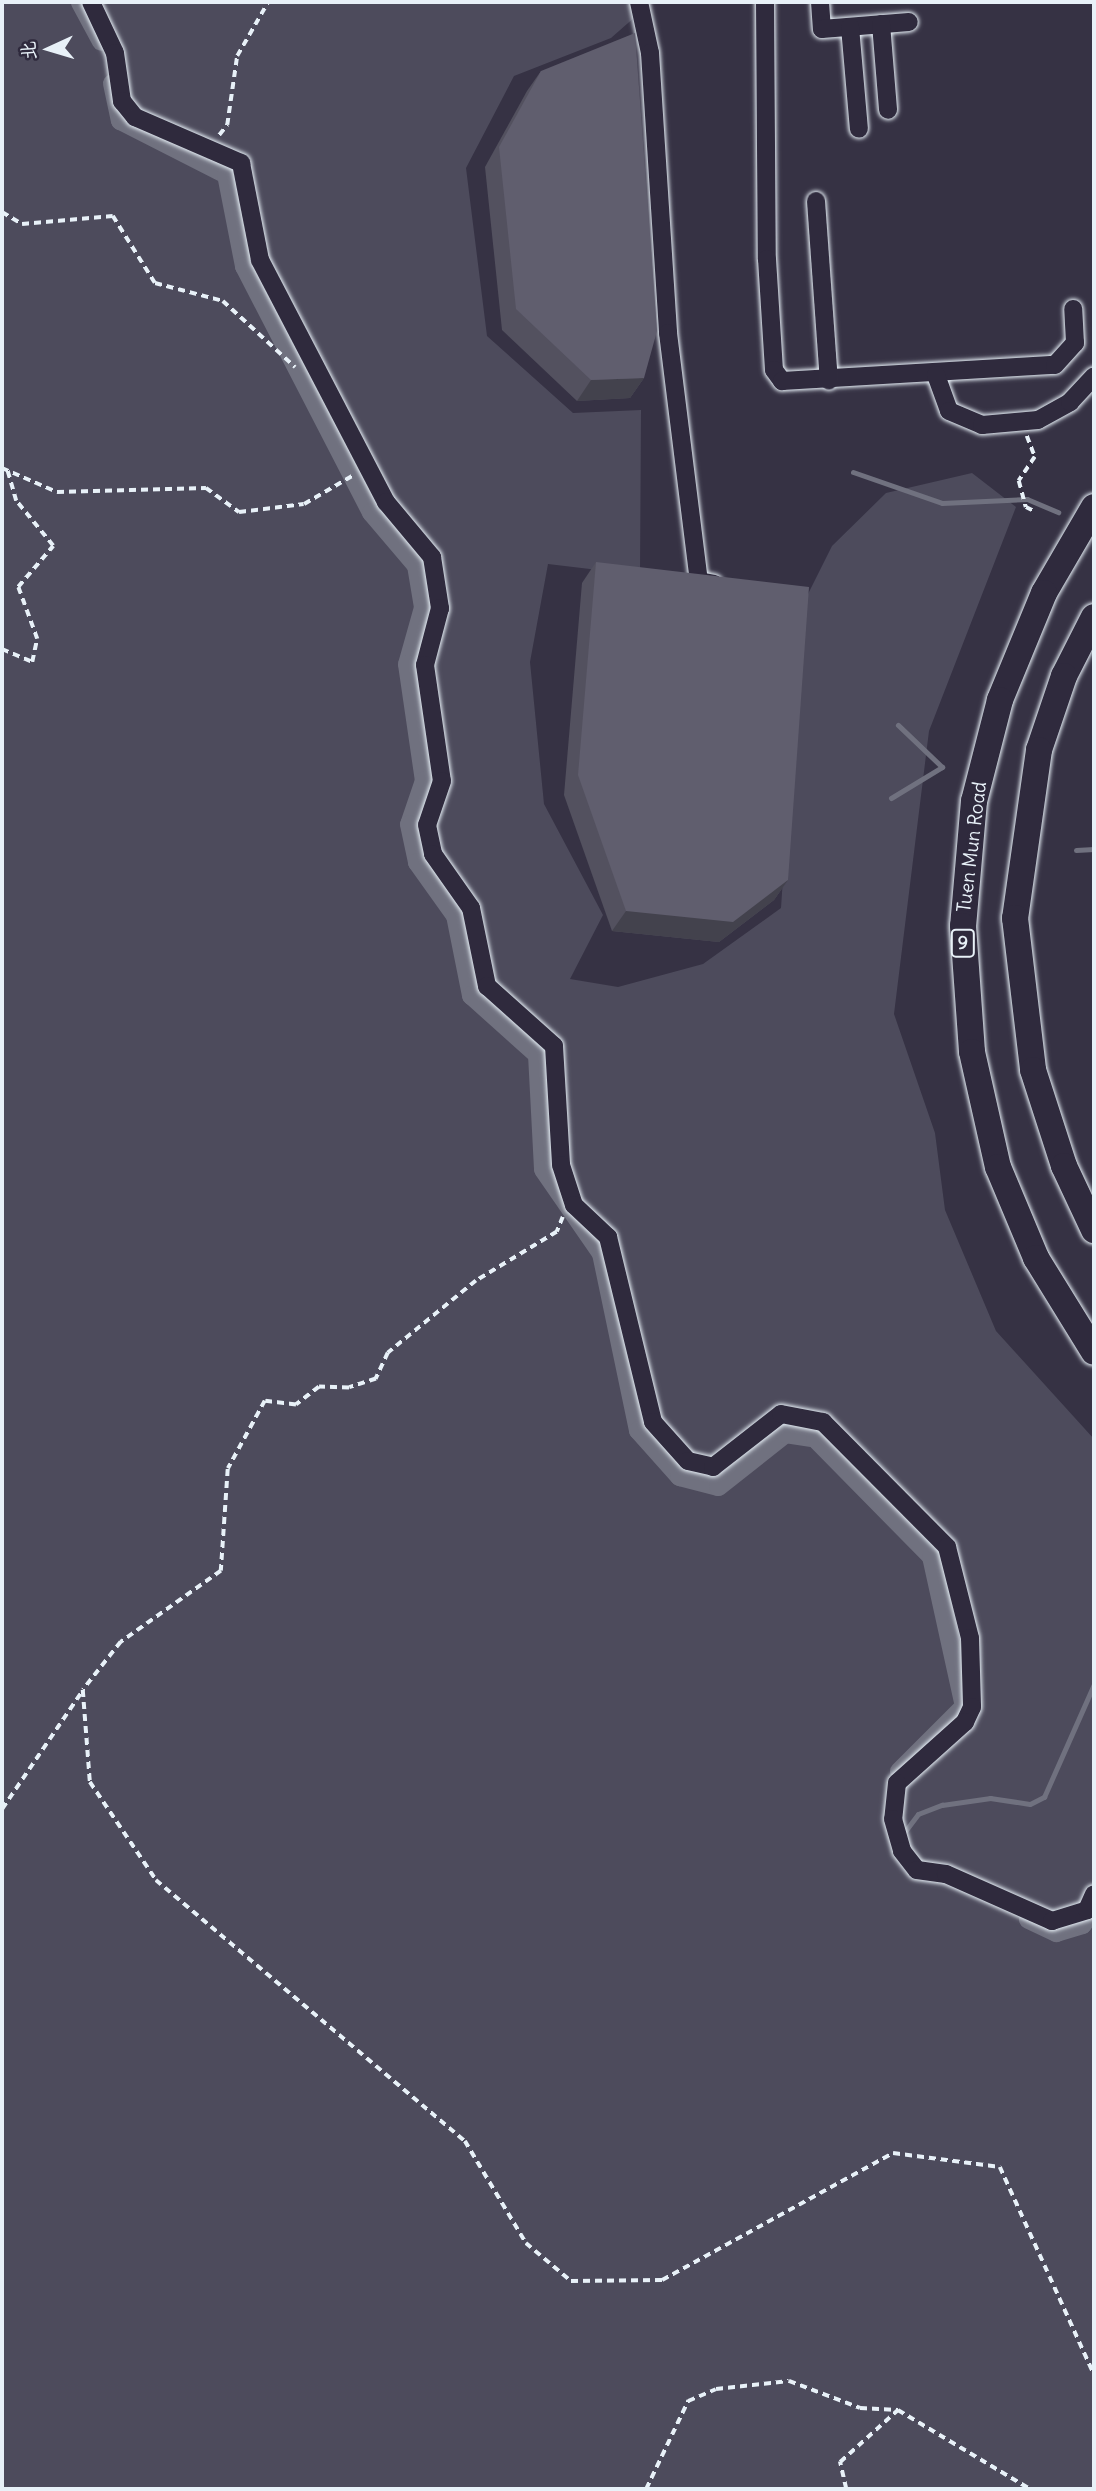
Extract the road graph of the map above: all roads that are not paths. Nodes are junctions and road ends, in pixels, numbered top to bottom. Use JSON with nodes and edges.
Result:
{"nodes":[{"id":1,"x":91,"y":2,"type":"edge"},
{"id":2,"x":639,"y":2,"type":"edge"},
{"id":3,"x":765,"y":2,"type":"edge"},
{"id":4,"x":820,"y":2,"type":"edge"},
{"id":5,"x":909,"y":22,"type":"dead end"},
{"id":6,"x":881,"y":24,"type":"junction"},
{"id":7,"x":850,"y":27,"type":"junction"},
{"id":8,"x":888,"y":110,"type":"dead end"},
{"id":9,"x":859,"y":129,"type":"dead end"},
{"id":10,"x":816,"y":201,"type":"dead end"},
{"id":11,"x":1073,"y":309,"type":"dead end"},
{"id":12,"x":936,"y":375,"type":"junction"},
{"id":13,"x":1094,"y":376,"type":"edge"},
{"id":14,"x":829,"y":382,"type":"junction"},
{"id":15,"x":1094,"y":507,"type":"edge"},
{"id":16,"x":738,"y":587,"type":"edge"},
{"id":17,"x":1094,"y":617,"type":"edge"},
{"id":18,"x":1094,"y":1230,"type":"edge"},
{"id":19,"x":1094,"y":1352,"type":"edge"},
{"id":20,"x":1094,"y":1894,"type":"edge"}],
"edges":[{"from":1,"to":20,"type":"lane"},
{"from":2,"to":16,"type":"lane"},
{"from":3,"to":14,"type":"lane"},
{"from":4,"to":7,"type":"lane"},
{"from":5,"to":6,"type":"lane"},
{"from":6,"to":7,"type":"lane"},
{"from":6,"to":8,"type":"lane"},
{"from":7,"to":9,"type":"lane"},
{"from":10,"to":14,"type":"lane"},
{"from":11,"to":12,"type":"lane"},
{"from":12,"to":13,"type":"lane"},
{"from":12,"to":14,"type":"lane"},
{"from":15,"to":19,"type":"highway","name":"Tuen Mun Road","number":"9"},
{"from":17,"to":18,"type":"highway"}]}
